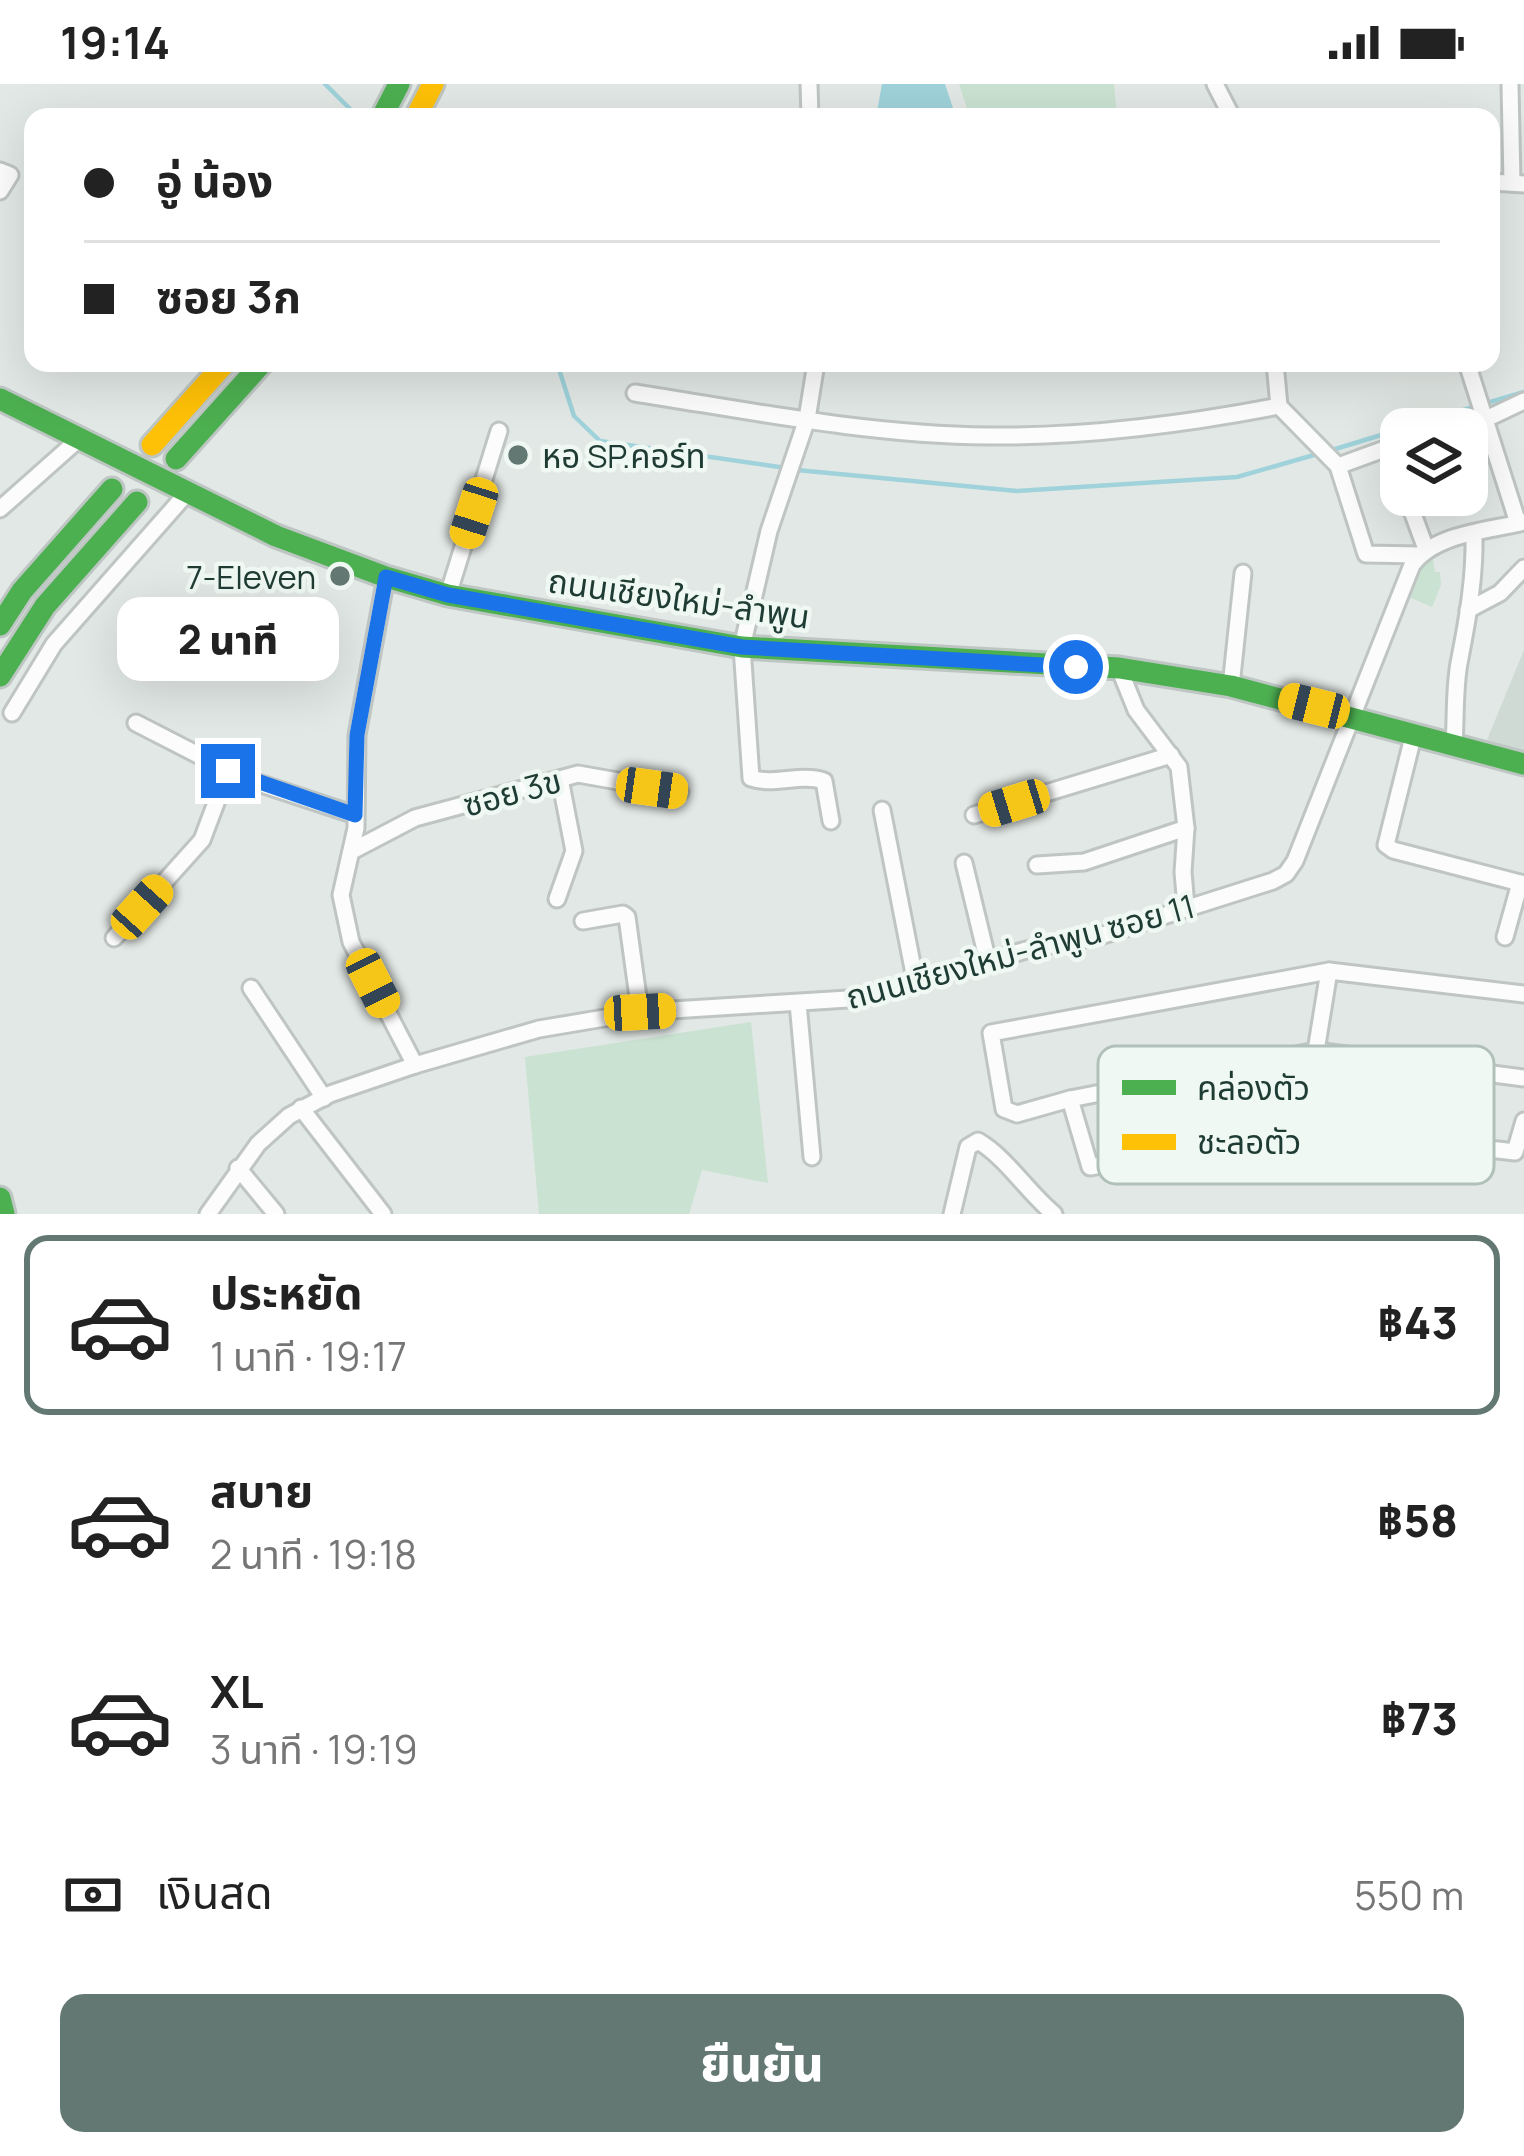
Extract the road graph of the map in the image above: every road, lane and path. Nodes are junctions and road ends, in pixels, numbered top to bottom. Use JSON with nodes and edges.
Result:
{"nodes":[{"id":1,"x":1510,"y":84,"type":"edge"},
{"id":2,"x":5,"y":173,"type":"edge"},
{"id":3,"x":1518,"y":184,"type":"edge"},
{"id":4,"x":0,"y":191,"type":"edge"},
{"id":5,"x":217,"y":372,"type":"edge"},
{"id":6,"x":254,"y":372,"type":"edge"},
{"id":7,"x":815,"y":372,"type":"edge"},
{"id":8,"x":1276,"y":372,"type":"edge"},
{"id":9,"x":1470,"y":372,"type":"edge"},
{"id":10,"x":634,"y":393,"type":"dead end"},
{"id":11,"x":0,"y":399,"type":"edge"},
{"id":12,"x":1524,"y":401,"type":"edge"},
{"id":13,"x":1279,"y":406,"type":"junction"},
{"id":14,"x":1482,"y":408,"type":"edge"},
{"id":15,"x":1488,"y":416,"type":"edge"},
{"id":16,"x":807,"y":419,"type":"junction"},
{"id":17,"x":1488,"y":426,"type":"edge"},
{"id":18,"x":499,"y":431,"type":"dead end"},
{"id":19,"x":80,"y":438,"type":"junction"},
{"id":20,"x":152,"y":445,"type":"dead end"},
{"id":21,"x":1380,"y":451,"type":"edge"},
{"id":22,"x":176,"y":459,"type":"dead end"},
{"id":23,"x":1338,"y":466,"type":"junction"},
{"id":24,"x":112,"y":489,"type":"dead end"},
{"id":25,"x":187,"y":494,"type":"junction"},
{"id":26,"x":137,"y":502,"type":"dead end"},
{"id":27,"x":0,"y":509,"type":"edge"},
{"id":28,"x":1412,"y":516,"type":"edge"},
{"id":29,"x":1521,"y":523,"type":"edge"},
{"id":30,"x":1474,"y":534,"type":"junction"},
{"id":31,"x":1423,"y":552,"type":"junction"},
{"id":32,"x":1524,"y":568,"type":"edge"},
{"id":33,"x":1243,"y":573,"type":"dead end"},
{"id":34,"x":386,"y":577,"type":"junction"},
{"id":35,"x":448,"y":595,"type":"junction"},
{"id":36,"x":1468,"y":610,"type":"junction"},
{"id":37,"x":0,"y":625,"type":"edge"},
{"id":38,"x":742,"y":647,"type":"junction"},
{"id":39,"x":1119,"y":668,"type":"junction"},
{"id":40,"x":0,"y":676,"type":"edge"},
{"id":41,"x":1231,"y":686,"type":"junction"},
{"id":42,"x":12,"y":713,"type":"dead end"},
{"id":43,"x":1355,"y":716,"type":"junction"},
{"id":44,"x":136,"y":724,"type":"dead end"},
{"id":45,"x":1414,"y":733,"type":"junction"},
{"id":46,"x":1454,"y":744,"type":"junction"},
{"id":47,"x":1171,"y":755,"type":"junction"},
{"id":48,"x":1524,"y":764,"type":"edge"},
{"id":49,"x":228,"y":771,"type":"junction"},
{"id":50,"x":560,"y":778,"type":"junction"},
{"id":51,"x":680,"y":792,"type":"dead end"},
{"id":52,"x":882,"y":810,"type":"dead end"},
{"id":53,"x":974,"y":814,"type":"dead end"},
{"id":54,"x":355,"y":815,"type":"junction"},
{"id":55,"x":831,"y":820,"type":"dead end"},
{"id":56,"x":1186,"y":828,"type":"junction"},
{"id":57,"x":352,"y":851,"type":"junction"},
{"id":58,"x":964,"y":863,"type":"dead end"},
{"id":59,"x":1037,"y":866,"type":"dead end"},
{"id":60,"x":1522,"y":883,"type":"edge"},
{"id":61,"x":557,"y":899,"type":"dead end"},
{"id":62,"x":1186,"y":907,"type":"junction"},
{"id":63,"x":583,"y":921,"type":"dead end"},
{"id":64,"x":1505,"y":937,"type":"dead end"},
{"id":65,"x":114,"y":938,"type":"dead end"},
{"id":66,"x":988,"y":962,"type":"junction"},
{"id":67,"x":1329,"y":971,"type":"junction"},
{"id":68,"x":916,"y":984,"type":"junction"},
{"id":69,"x":251,"y":988,"type":"dead end"},
{"id":70,"x":1524,"y":994,"type":"edge"},
{"id":71,"x":798,"y":1003,"type":"junction"},
{"id":72,"x":640,"y":1012,"type":"junction"},
{"id":73,"x":1317,"y":1046,"type":"edge"},
{"id":74,"x":415,"y":1065,"type":"junction"},
{"id":75,"x":1494,"y":1074,"type":"edge"},
{"id":76,"x":1524,"y":1078,"type":"edge"},
{"id":77,"x":1098,"y":1094,"type":"edge"},
{"id":78,"x":324,"y":1097,"type":"junction"},
{"id":79,"x":1070,"y":1099,"type":"junction"},
{"id":80,"x":301,"y":1108,"type":"junction"},
{"id":81,"x":1524,"y":1121,"type":"edge"},
{"id":82,"x":1494,"y":1150,"type":"edge"},
{"id":83,"x":812,"y":1157,"type":"dead end"},
{"id":84,"x":1098,"y":1166,"type":"edge"},
{"id":85,"x":238,"y":1168,"type":"junction"},
{"id":86,"x":1033,"y":1196,"type":"junction"},
{"id":87,"x":0,"y":1198,"type":"edge"},
{"id":88,"x":4,"y":1214,"type":"edge"},
{"id":89,"x":208,"y":1214,"type":"edge"},
{"id":90,"x":276,"y":1214,"type":"edge"},
{"id":91,"x":383,"y":1214,"type":"edge"},
{"id":92,"x":952,"y":1214,"type":"edge"},
{"id":93,"x":1029,"y":1214,"type":"edge"},
{"id":94,"x":1054,"y":1214,"type":"edge"}],
"edges":[{"from":1,"to":3,"type":"street"},
{"from":2,"to":4,"type":"street"},
{"from":5,"to":20,"type":"main road"},
{"from":6,"to":22,"type":"main road"},
{"from":7,"to":16,"type":"street"},
{"from":8,"to":13,"type":"street"},
{"from":9,"to":14,"type":"street"},
{"from":10,"to":16,"type":"street"},
{"from":11,"to":19,"type":"main road","name":"ถนนเชียงใหม่-ลำพูน"},
{"from":12,"to":15,"type":"street"},
{"from":13,"to":16,"type":"street"},
{"from":13,"to":23,"type":"street"},
{"from":16,"to":38,"type":"street"},
{"from":17,"to":29,"type":"street"},
{"from":18,"to":35,"type":"street"},
{"from":19,"to":25,"type":"main road","name":"ถนนเชียงใหม่-ลำพูน"},
{"from":19,"to":27,"type":"street"},
{"from":21,"to":23,"type":"street"},
{"from":23,"to":31,"type":"street"},
{"from":24,"to":37,"type":"main road"},
{"from":25,"to":34,"type":"main road","name":"ถนนเชียงใหม่-ลำพูน"},
{"from":25,"to":42,"type":"street"},
{"from":26,"to":40,"type":"main road"},
{"from":28,"to":31,"type":"street"},
{"from":29,"to":30,"type":"street"},
{"from":30,"to":31,"type":"street"},
{"from":30,"to":36,"type":"street"},
{"from":31,"to":43,"type":"street","name":"ถนนเชียงใหม่-ลำพูน ซอย 11"},
{"from":32,"to":36,"type":"street"},
{"from":33,"to":41,"type":"street"},
{"from":34,"to":35,"type":"main road","name":"ถนนเชียงใหม่-ลำพูน"},
{"from":34,"to":54,"type":"street"},
{"from":35,"to":38,"type":"main road","name":"ถนนเชียงใหม่-ลำพูน"},
{"from":36,"to":46,"type":"street"},
{"from":38,"to":39,"type":"main road","name":"ถนนเชียงใหม่-ลำพูน"},
{"from":38,"to":55,"type":"street"},
{"from":39,"to":41,"type":"main road","name":"ถนนเชียงใหม่-ลำพูน"},
{"from":39,"to":47,"type":"street"},
{"from":41,"to":43,"type":"main road","name":"ถนนเชียงใหม่-ลำพูน"},
{"from":43,"to":45,"type":"main road","name":"ถนนเชียงใหม่-ลำพูน"},
{"from":43,"to":62,"type":"street","name":"ถนนเชียงใหม่-ลำพูน ซอย 11"},
{"from":44,"to":49,"type":"street"},
{"from":45,"to":46,"type":"main road","name":"ถนนเชียงใหม่-ลำพูน"},
{"from":45,"to":60,"type":"street"},
{"from":46,"to":48,"type":"main road","name":"ถนนเชียงใหม่-ลำพูน"},
{"from":47,"to":53,"type":"street"},
{"from":47,"to":56,"type":"street"},
{"from":49,"to":54,"type":"street"},
{"from":49,"to":65,"type":"street"},
{"from":50,"to":51,"type":"street","name":"ซอย 3ข"},
{"from":50,"to":57,"type":"street","name":"ซอย 3ข"},
{"from":50,"to":61,"type":"street"},
{"from":52,"to":68,"type":"street"},
{"from":54,"to":57,"type":"street"},
{"from":56,"to":59,"type":"street"},
{"from":56,"to":62,"type":"street"},
{"from":57,"to":74,"type":"street"},
{"from":58,"to":66,"type":"street"},
{"from":60,"to":64,"type":"street"},
{"from":62,"to":66,"type":"street","name":"ถนนเชียงใหม่-ลำพูน ซอย 11"},
{"from":63,"to":72,"type":"street"},
{"from":66,"to":68,"type":"street","name":"ถนนเชียงใหม่-ลำพูน ซอย 11"},
{"from":67,"to":70,"type":"street"},
{"from":67,"to":73,"type":"street"},
{"from":67,"to":79,"type":"street"},
{"from":68,"to":71,"type":"street","name":"ถนนเชียงใหม่-ลำพูน ซอย 11"},
{"from":69,"to":78,"type":"street"},
{"from":71,"to":72,"type":"street","name":"ถนนเชียงใหม่-ลำพูน ซอย 11"},
{"from":71,"to":83,"type":"street"},
{"from":72,"to":74,"type":"street","name":"ถนนเชียงใหม่-ลำพูน ซอย 11"},
{"from":74,"to":78,"type":"street","name":"ถนนเชียงใหม่-ลำพูน ซอย 11"},
{"from":75,"to":76,"type":"street"},
{"from":77,"to":79,"type":"street"},
{"from":78,"to":80,"type":"street","name":"ถนนเชียงใหม่-ลำพูน ซอย 11"},
{"from":79,"to":84,"type":"street"},
{"from":80,"to":85,"type":"street","name":"ถนนเชียงใหม่-ลำพูน ซอย 11"},
{"from":80,"to":91,"type":"street"},
{"from":81,"to":82,"type":"street"},
{"from":85,"to":89,"type":"street","name":"ถนนเชียงใหม่-ลำพูน ซอย 11"},
{"from":85,"to":90,"type":"street"},
{"from":86,"to":92,"type":"street"},
{"from":86,"to":93,"type":"street"},
{"from":86,"to":94,"type":"street"},
{"from":87,"to":88,"type":"main road"}]}
